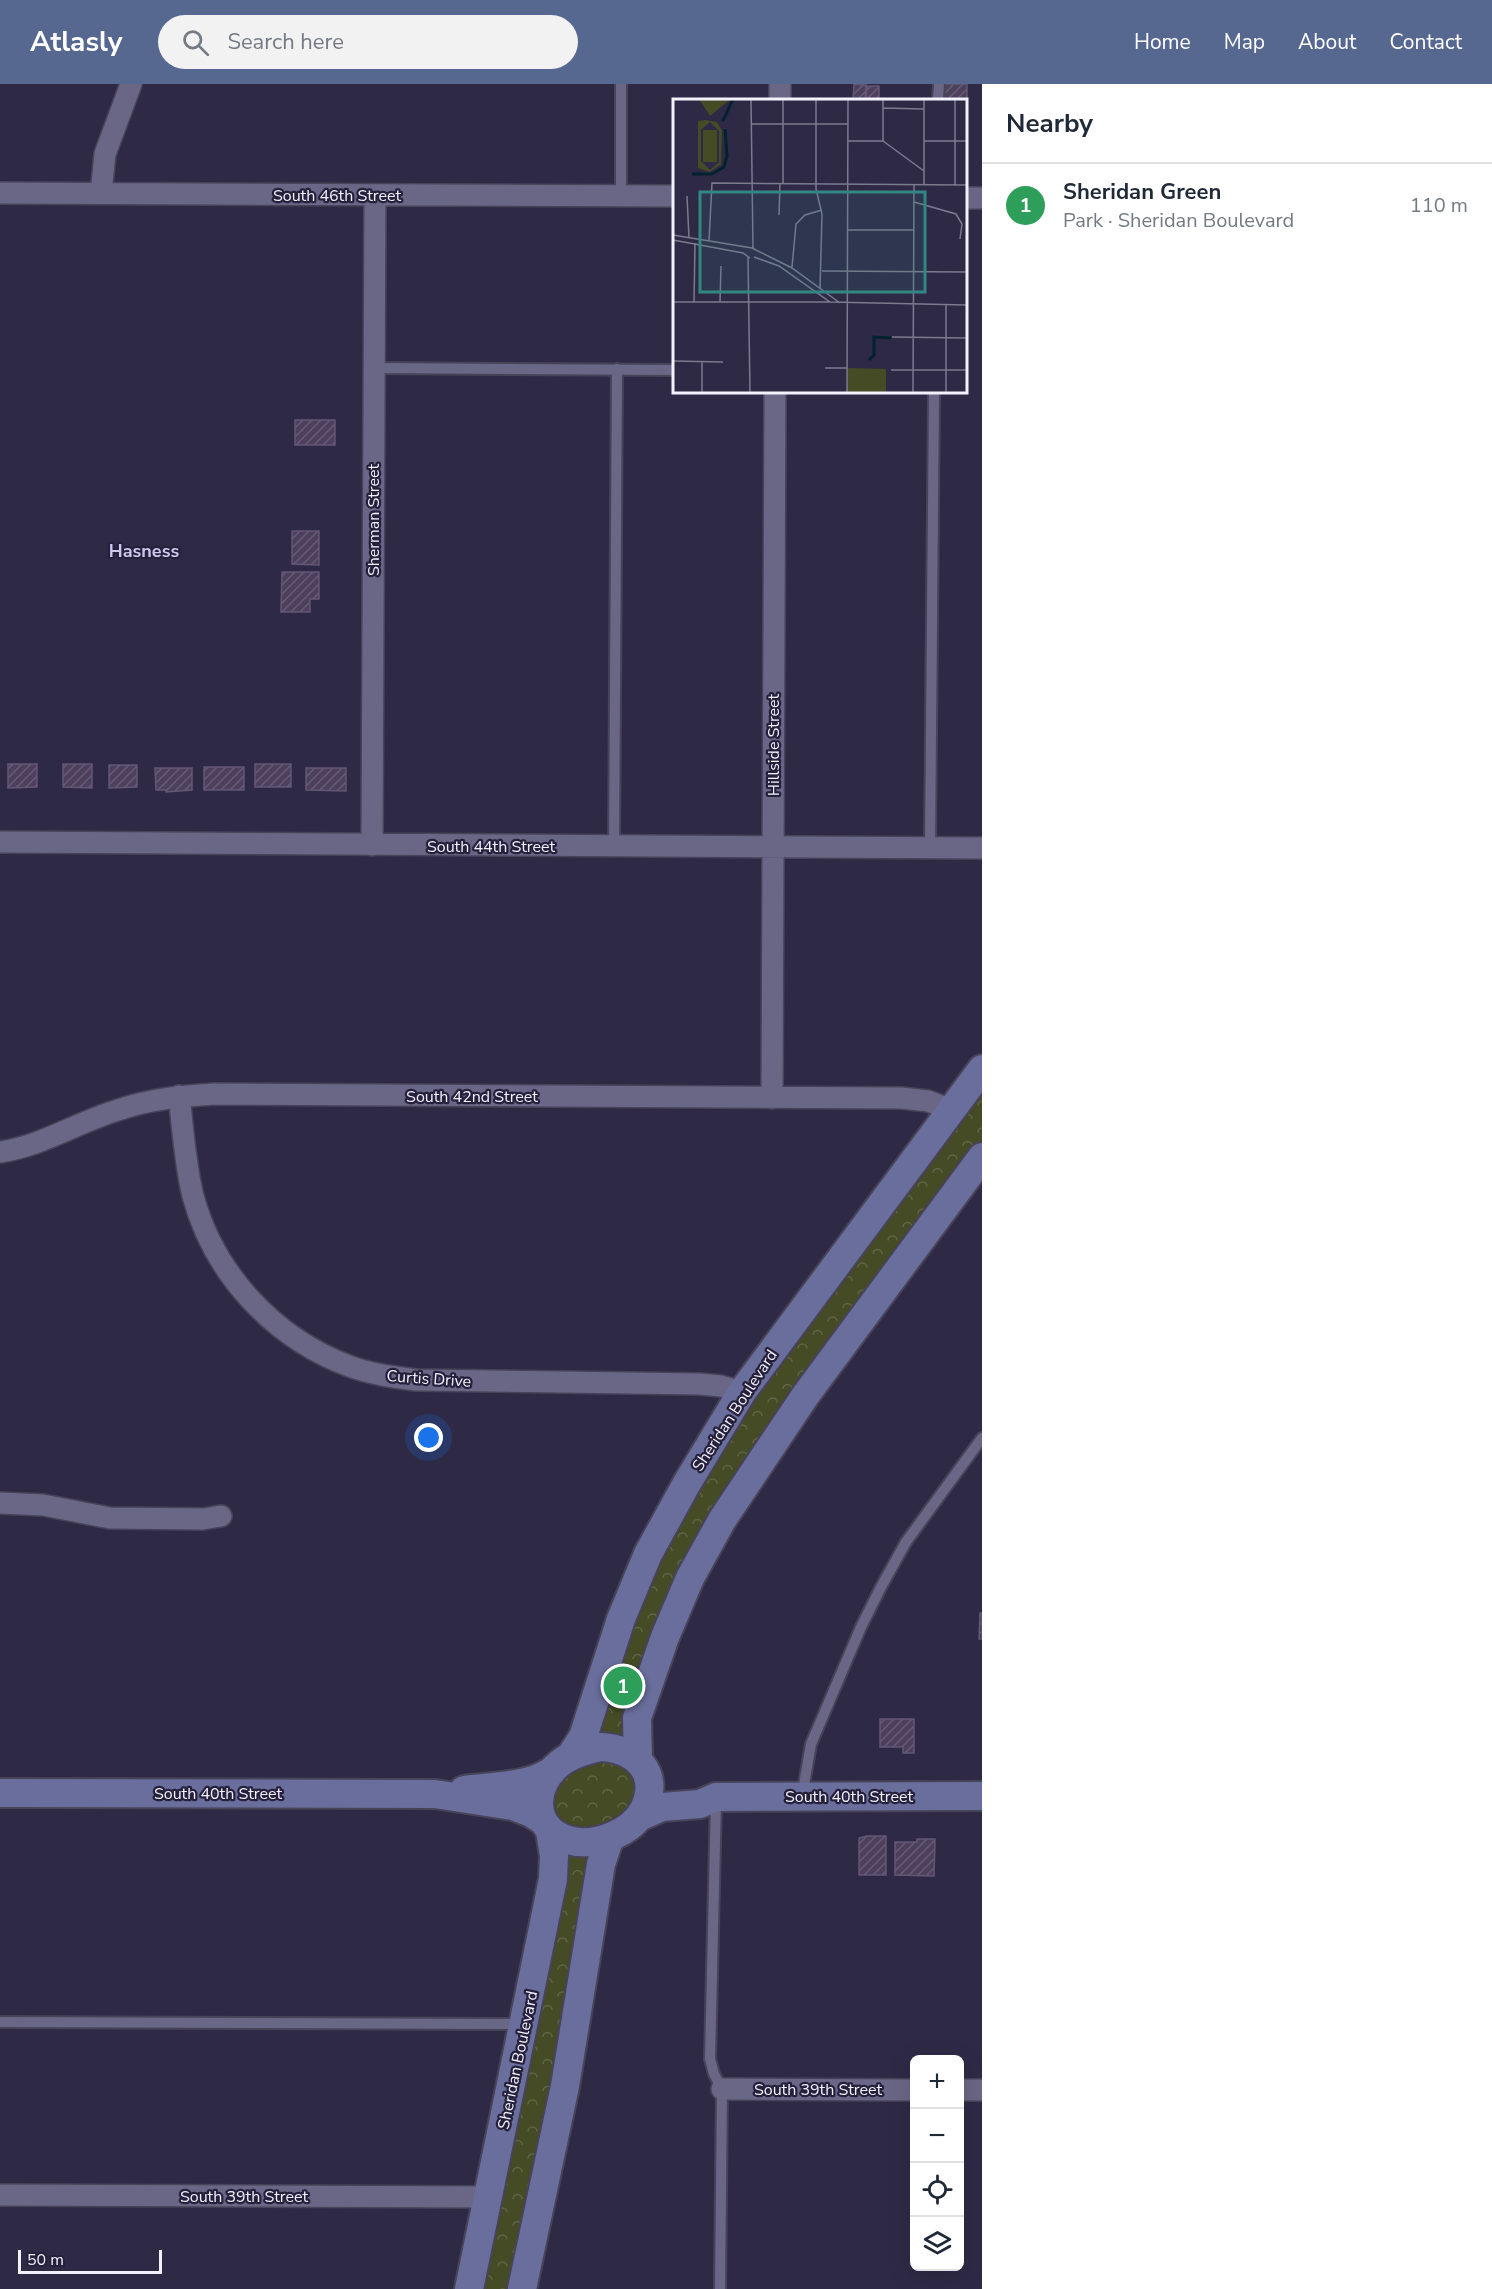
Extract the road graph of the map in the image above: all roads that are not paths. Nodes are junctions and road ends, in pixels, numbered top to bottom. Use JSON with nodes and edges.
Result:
{"nodes":[{"id":1,"x":131,"y":84,"type":"edge"},
{"id":2,"x":621,"y":84,"type":"edge"},
{"id":3,"x":939,"y":84,"type":"edge"},
{"id":4,"x":938,"y":99,"type":"edge"},
{"id":5,"x":0,"y":192,"type":"edge"},
{"id":6,"x":101,"y":193,"type":"junction"},
{"id":7,"x":375,"y":195,"type":"junction"},
{"id":8,"x":621,"y":196,"type":"junction"},
{"id":9,"x":673,"y":196,"type":"edge"},
{"id":10,"x":374,"y":368,"type":"junction"},
{"id":11,"x":617,"y":369,"type":"junction"},
{"id":12,"x":673,"y":370,"type":"edge"},
{"id":13,"x":775,"y":393,"type":"edge"},
{"id":14,"x":934,"y":393,"type":"edge"},
{"id":15,"x":0,"y":842,"type":"edge"},
{"id":16,"x":372,"y":845,"type":"junction"},
{"id":17,"x":614,"y":846,"type":"junction"},
{"id":18,"x":773,"y":847,"type":"junction"},
{"id":19,"x":930,"y":848,"type":"junction"},
{"id":20,"x":982,"y":848,"type":"edge"},
{"id":21,"x":982,"y":1069,"type":"edge"},
{"id":22,"x":179,"y":1096,"type":"junction"},
{"id":23,"x":772,"y":1098,"type":"junction"},
{"id":24,"x":952,"y":1110,"type":"junction"},
{"id":25,"x":0,"y":1152,"type":"edge"},
{"id":26,"x":982,"y":1158,"type":"edge"},
{"id":27,"x":742,"y":1392,"type":"junction"},
{"id":28,"x":982,"y":1438,"type":"edge"},
{"id":29,"x":0,"y":1503,"type":"edge"},
{"id":30,"x":221,"y":1516,"type":"dead end"},
{"id":31,"x":560,"y":1764,"type":"junction"},
{"id":32,"x":641,"y":1765,"type":"junction"},
{"id":33,"x":0,"y":1793,"type":"edge"},
{"id":34,"x":435,"y":1794,"type":"junction"},
{"id":35,"x":802,"y":1796,"type":"junction"},
{"id":36,"x":982,"y":1796,"type":"edge"},
{"id":37,"x":716,"y":1797,"type":"junction"},
{"id":38,"x":639,"y":1817,"type":"junction"},
{"id":39,"x":546,"y":1825,"type":"junction"},
{"id":40,"x":610,"y":1837,"type":"junction"},
{"id":41,"x":0,"y":2022,"type":"edge"},
{"id":42,"x":525,"y":2024,"type":"junction"},
{"id":43,"x":722,"y":2089,"type":"junction"},
{"id":44,"x":910,"y":2090,"type":"edge"},
{"id":45,"x":964,"y":2090,"type":"edge"},
{"id":46,"x":982,"y":2090,"type":"edge"},
{"id":47,"x":0,"y":2195,"type":"edge"},
{"id":48,"x":488,"y":2197,"type":"junction"},
{"id":49,"x":469,"y":2289,"type":"edge"},
{"id":50,"x":522,"y":2289,"type":"edge"},
{"id":51,"x":720,"y":2289,"type":"edge"}],
"edges":[{"from":1,"to":6,"type":"street"},
{"from":2,"to":8,"type":"lane"},
{"from":3,"to":4,"type":"lane"},
{"from":5,"to":6,"type":"street","name":"South 46th Street"},
{"from":6,"to":7,"type":"street","name":"South 46th Street"},
{"from":7,"to":8,"type":"street","name":"South 46th Street"},
{"from":7,"to":10,"type":"street","name":"Sherman Street"},
{"from":8,"to":9,"type":"street","name":"South 46th Street"},
{"from":10,"to":11,"type":"lane"},
{"from":10,"to":16,"type":"street","name":"Sherman Street"},
{"from":11,"to":12,"type":"lane"},
{"from":11,"to":17,"type":"lane"},
{"from":13,"to":18,"type":"street","name":"Hillside Street"},
{"from":14,"to":19,"type":"lane"},
{"from":15,"to":16,"type":"street","name":"South 44th Street"},
{"from":16,"to":17,"type":"street","name":"South 44th Street"},
{"from":17,"to":18,"type":"street","name":"South 44th Street"},
{"from":18,"to":19,"type":"street","name":"South 44th Street"},
{"from":18,"to":23,"type":"street","name":"Hillside Street"},
{"from":19,"to":20,"type":"street","name":"South 44th Street"},
{"from":21,"to":24,"type":"main road","name":"Sheridan Boulevard"},
{"from":22,"to":23,"type":"street","name":"South 42nd Street"},
{"from":22,"to":25,"type":"street","name":"South 42nd Street"},
{"from":22,"to":27,"type":"street","name":"Curtis Drive"},
{"from":23,"to":24,"type":"street","name":"South 42nd Street"},
{"from":24,"to":27,"type":"main road","name":"Sheridan Boulevard"},
{"from":26,"to":32,"type":"main road"},
{"from":27,"to":31,"type":"main road","name":"Sheridan Boulevard"},
{"from":28,"to":35,"type":"lane"},
{"from":29,"to":30,"type":"street"},
{"from":31,"to":32,"type":"main road"},
{"from":31,"to":34,"type":"main road","name":"South 40th Street"},
{"from":31,"to":39,"type":"main road"},
{"from":32,"to":37,"type":"main road","name":"South 40th Street"},
{"from":32,"to":38,"type":"main road"},
{"from":33,"to":34,"type":"main road","name":"South 40th Street"},
{"from":34,"to":39,"type":"main road","name":"South 40th Street"},
{"from":35,"to":36,"type":"main road","name":"South 40th Street"},
{"from":35,"to":37,"type":"main road","name":"South 40th Street"},
{"from":37,"to":38,"type":"main road","name":"South 40th Street"},
{"from":37,"to":43,"type":"lane"},
{"from":38,"to":40,"type":"main road"},
{"from":39,"to":40,"type":"main road"},
{"from":39,"to":42,"type":"main road","name":"Sheridan Boulevard"},
{"from":40,"to":50,"type":"main road"},
{"from":41,"to":42,"type":"lane"},
{"from":42,"to":48,"type":"main road","name":"Sheridan Boulevard"},
{"from":43,"to":44,"type":"street","name":"South 39th Street"},
{"from":43,"to":51,"type":"lane"},
{"from":45,"to":46,"type":"street"},
{"from":47,"to":48,"type":"street","name":"South 39th Street"},
{"from":48,"to":49,"type":"main road","name":"Sheridan Boulevard"}]}
